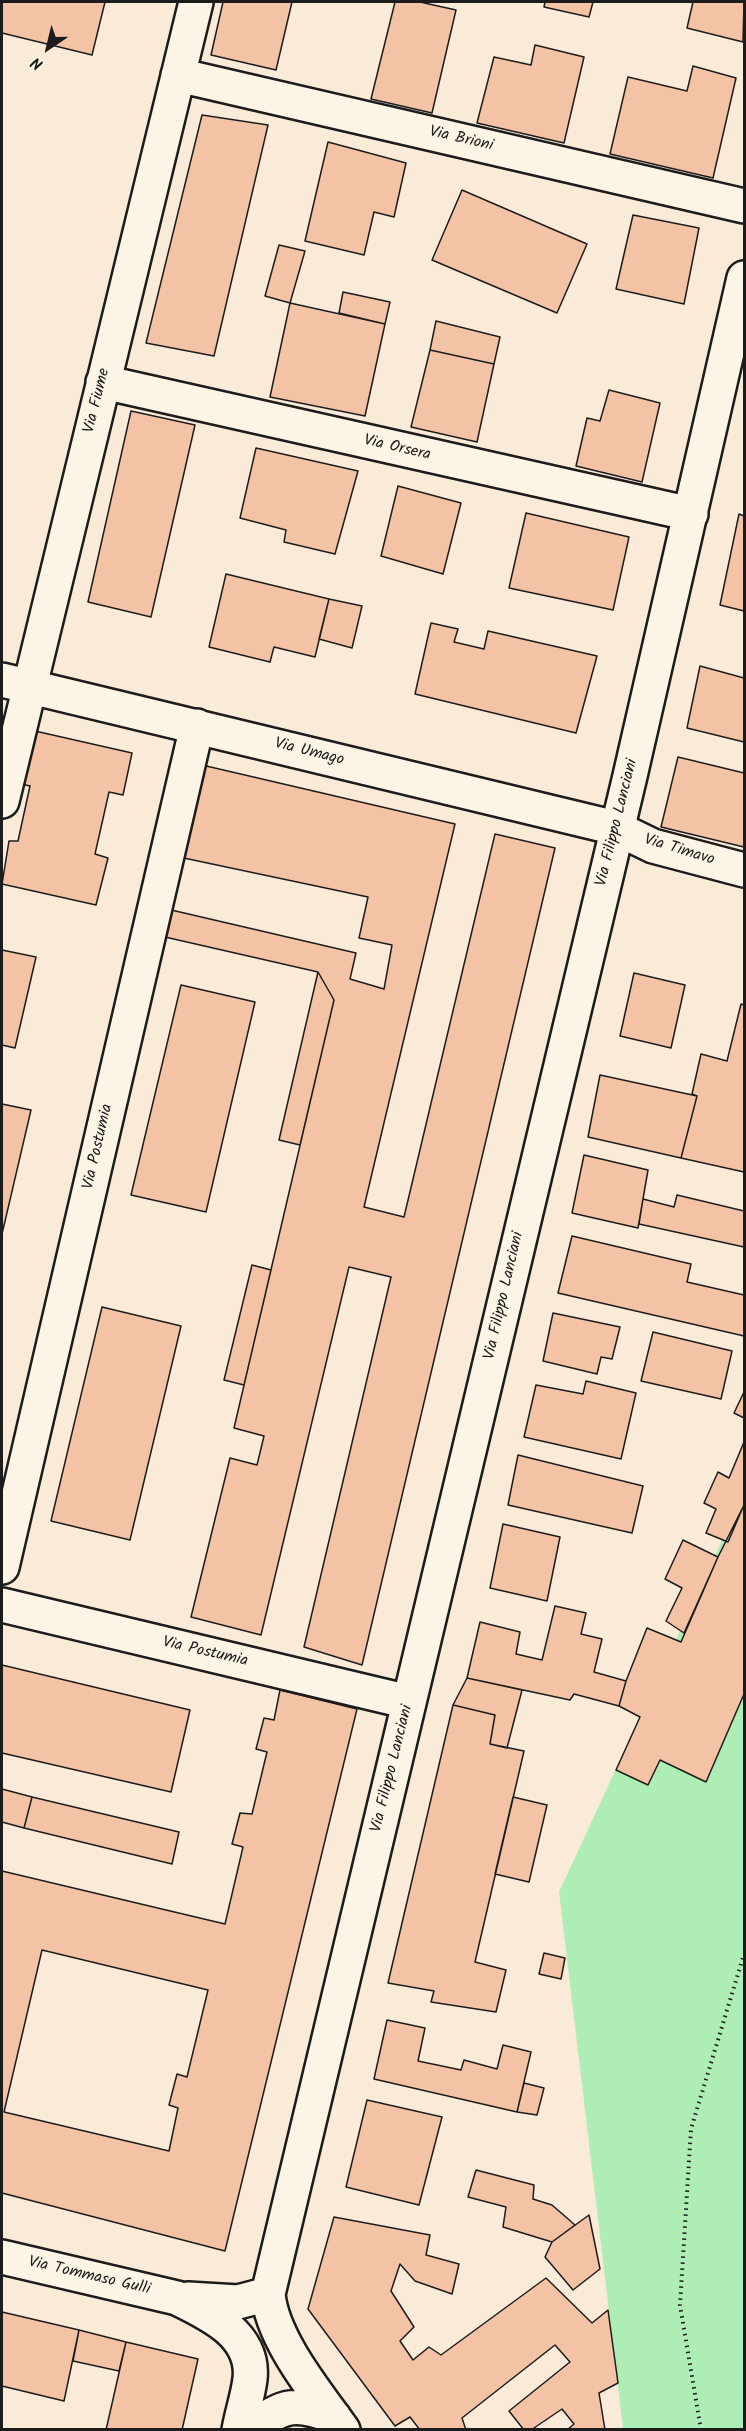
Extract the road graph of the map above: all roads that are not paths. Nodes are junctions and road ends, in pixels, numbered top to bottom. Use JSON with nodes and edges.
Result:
{"nodes":[{"id":1,"x":196,"y":2,"type":"edge"},
{"id":2,"x":178,"y":75,"type":"junction"},
{"id":3,"x":744,"y":206,"type":"edge"},
{"id":4,"x":744,"y":279,"type":"edge"},
{"id":5,"x":103,"y":382,"type":"junction"},
{"id":6,"x":691,"y":514,"type":"junction"},
{"id":7,"x":15,"y":683,"type":"edge"},
{"id":8,"x":197,"y":726,"type":"junction"},
{"id":9,"x":2,"y":801,"type":"edge"},
{"id":10,"x":616,"y":828,"type":"junction"},
{"id":11,"x":744,"y":870,"type":"edge"},
{"id":12,"x":2,"y":1567,"type":"edge"},
{"id":13,"x":2,"y":1605,"type":"edge"},
{"id":14,"x":409,"y":1702,"type":"junction"},
{"id":15,"x":2,"y":2257,"type":"edge"},
{"id":16,"x":177,"y":2298,"type":"junction"},
{"id":17,"x":268,"y":2304,"type":"junction"},
{"id":18,"x":338,"y":2423,"type":"edge"},
{"id":19,"x":239,"y":2430,"type":"edge"},
{"id":20,"x":254,"y":2430,"type":"edge"}],
"edges":[{"from":1,"to":2,"type":"street","name":"Via Fiume"},
{"from":2,"to":3,"type":"street","name":"Via Brioni"},
{"from":2,"to":5,"type":"street","name":"Via Fiume"},
{"from":4,"to":6,"type":"street","name":"Via Filippo Lanciani"},
{"from":5,"to":6,"type":"street","name":"Via Orsera"},
{"from":5,"to":7,"type":"street","name":"Via Fiume"},
{"from":6,"to":10,"type":"street","name":"Via Filippo Lanciani"},
{"from":7,"to":8,"type":"street","name":"Via Umago"},
{"from":7,"to":9,"type":"street","name":"Via Fiume"},
{"from":8,"to":10,"type":"street","name":"Via Umago"},
{"from":8,"to":12,"type":"street","name":"Via Postumia"},
{"from":10,"to":11,"type":"street","name":"Via Timavo"},
{"from":10,"to":14,"type":"street","name":"Via Filippo Lanciani"},
{"from":13,"to":14,"type":"street","name":"Via Postumia"},
{"from":14,"to":17,"type":"street","name":"Via Filippo Lanciani"},
{"from":15,"to":16,"type":"street","name":"Via Tommaso Gulli"},
{"from":16,"to":17,"type":"street","name":"Via Tommaso Gulli"},
{"from":16,"to":19,"type":"street","name":"Via Tommaso Gulli"},
{"from":17,"to":18,"type":"street"},
{"from":18,"to":20,"type":"street"}]}
